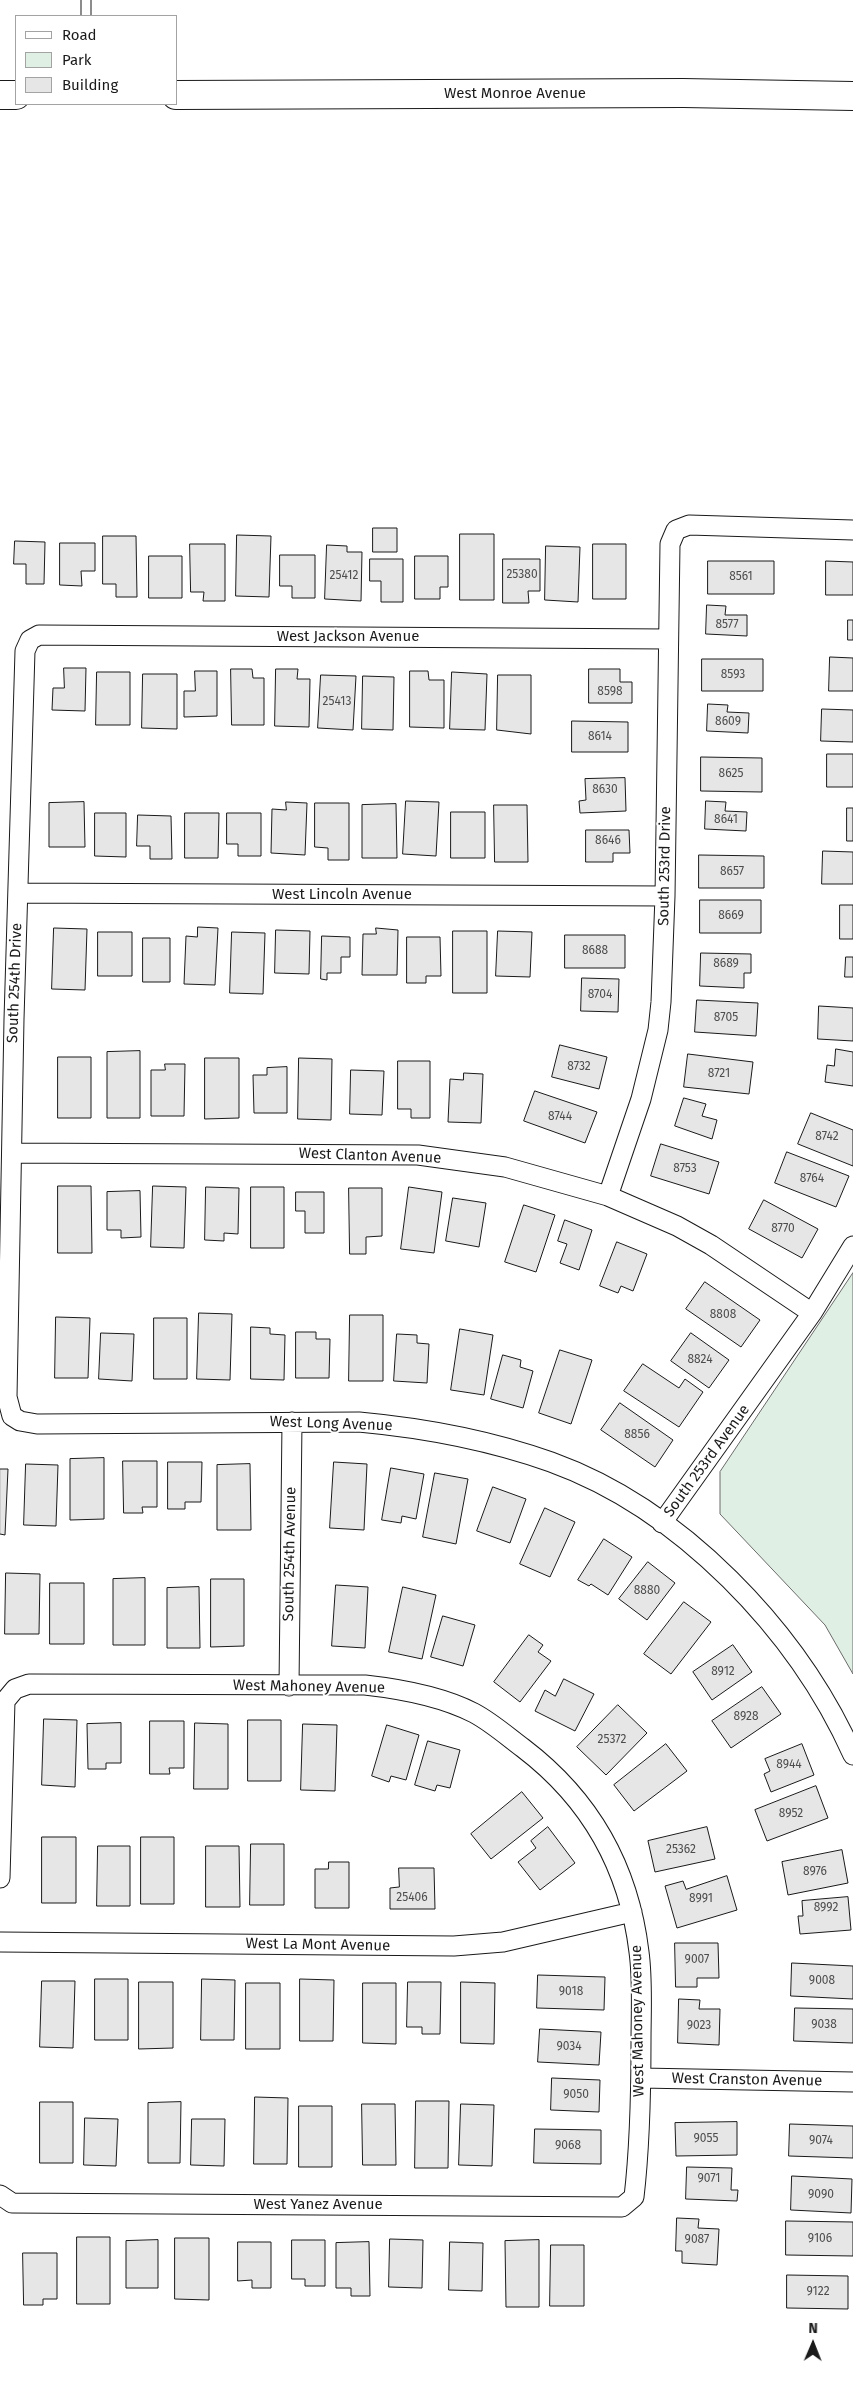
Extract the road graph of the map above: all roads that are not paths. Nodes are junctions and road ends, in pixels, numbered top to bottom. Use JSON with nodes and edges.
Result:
{"nodes":[{"id":1,"x":86,"y":0,"type":"edge"},
{"id":2,"x":86,"y":15,"type":"edge"},
{"id":3,"x":0,"y":95,"type":"edge"},
{"id":4,"x":15,"y":95,"type":"edge"},
{"id":5,"x":178,"y":95,"type":"edge"},
{"id":6,"x":853,"y":96,"type":"edge"},
{"id":7,"x":853,"y":530,"type":"edge"},
{"id":8,"x":668,"y":639,"type":"junction"},
{"id":9,"x":30,"y":640,"type":"joint"},
{"id":10,"x":18,"y":894,"type":"junction"},
{"id":11,"x":665,"y":896,"type":"junction"},
{"id":12,"x":7,"y":998,"type":"edge"},
{"id":13,"x":7,"y":1019,"type":"edge"},
{"id":14,"x":12,"y":1153,"type":"junction"},
{"id":15,"x":608,"y":1196,"type":"junction"},
{"id":16,"x":853,"y":1246,"type":"edge"},
{"id":17,"x":812,"y":1313,"type":"junction"},
{"id":18,"x":12,"y":1416,"type":"joint"},
{"id":19,"x":292,"y":1422,"type":"junction"},
{"id":20,"x":662,"y":1523,"type":"junction"},
{"id":21,"x":289,"y":1686,"type":"junction"},
{"id":22,"x":853,"y":1755,"type":"edge"},
{"id":23,"x":0,"y":1878,"type":"edge"},
{"id":24,"x":632,"y":1912,"type":"junction"},
{"id":25,"x":0,"y":1942,"type":"edge"},
{"id":26,"x":641,"y":2078,"type":"junction"},
{"id":27,"x":853,"y":2082,"type":"edge"},
{"id":28,"x":0,"y":2195,"type":"edge"},
{"id":29,"x":634,"y":2197,"type":"joint"}],
"edges":[{"from":1,"to":2,"type":"lane"},
{"from":3,"to":4,"type":"main road"},
{"from":5,"to":6,"type":"main road","name":"West Monroe Avenue"},
{"from":7,"to":8,"type":"street","name":"South 253rd Drive"},
{"from":8,"to":9,"type":"street","name":"West Jackson Avenue"},
{"from":8,"to":11,"type":"street","name":"South 253rd Drive"},
{"from":9,"to":10,"type":"street","name":"South 254th Drive"},
{"from":10,"to":11,"type":"street","name":"West Lincoln Avenue"},
{"from":10,"to":12,"type":"street","name":"South 254th Drive"},
{"from":11,"to":15,"type":"street","name":"South 253rd Drive"},
{"from":12,"to":13,"type":"street","name":"South 254th Drive"},
{"from":13,"to":14,"type":"street","name":"South 254th Drive"},
{"from":14,"to":15,"type":"street","name":"West Clanton Avenue"},
{"from":14,"to":18,"type":"street","name":"South 254th Drive"},
{"from":15,"to":17,"type":"street","name":"West Clanton Avenue"},
{"from":16,"to":17,"type":"street","name":"South 253rd Avenue"},
{"from":17,"to":20,"type":"street","name":"South 253rd Avenue"},
{"from":18,"to":19,"type":"street","name":"West Long Avenue"},
{"from":19,"to":20,"type":"street","name":"West Long Avenue"},
{"from":19,"to":21,"type":"street","name":"South 254th Avenue"},
{"from":20,"to":22,"type":"street","name":"South 253rd Avenue"},
{"from":21,"to":23,"type":"street","name":"West Mahoney Avenue"},
{"from":21,"to":24,"type":"street","name":"West Mahoney Avenue"},
{"from":24,"to":25,"type":"street","name":"West La Mont Avenue"},
{"from":24,"to":26,"type":"street","name":"West Mahoney Avenue"},
{"from":26,"to":27,"type":"street","name":"West Cranston Avenue"},
{"from":26,"to":29,"type":"street","name":"West Mahoney Avenue"},
{"from":28,"to":29,"type":"street","name":"West Yanez Avenue"}]}
